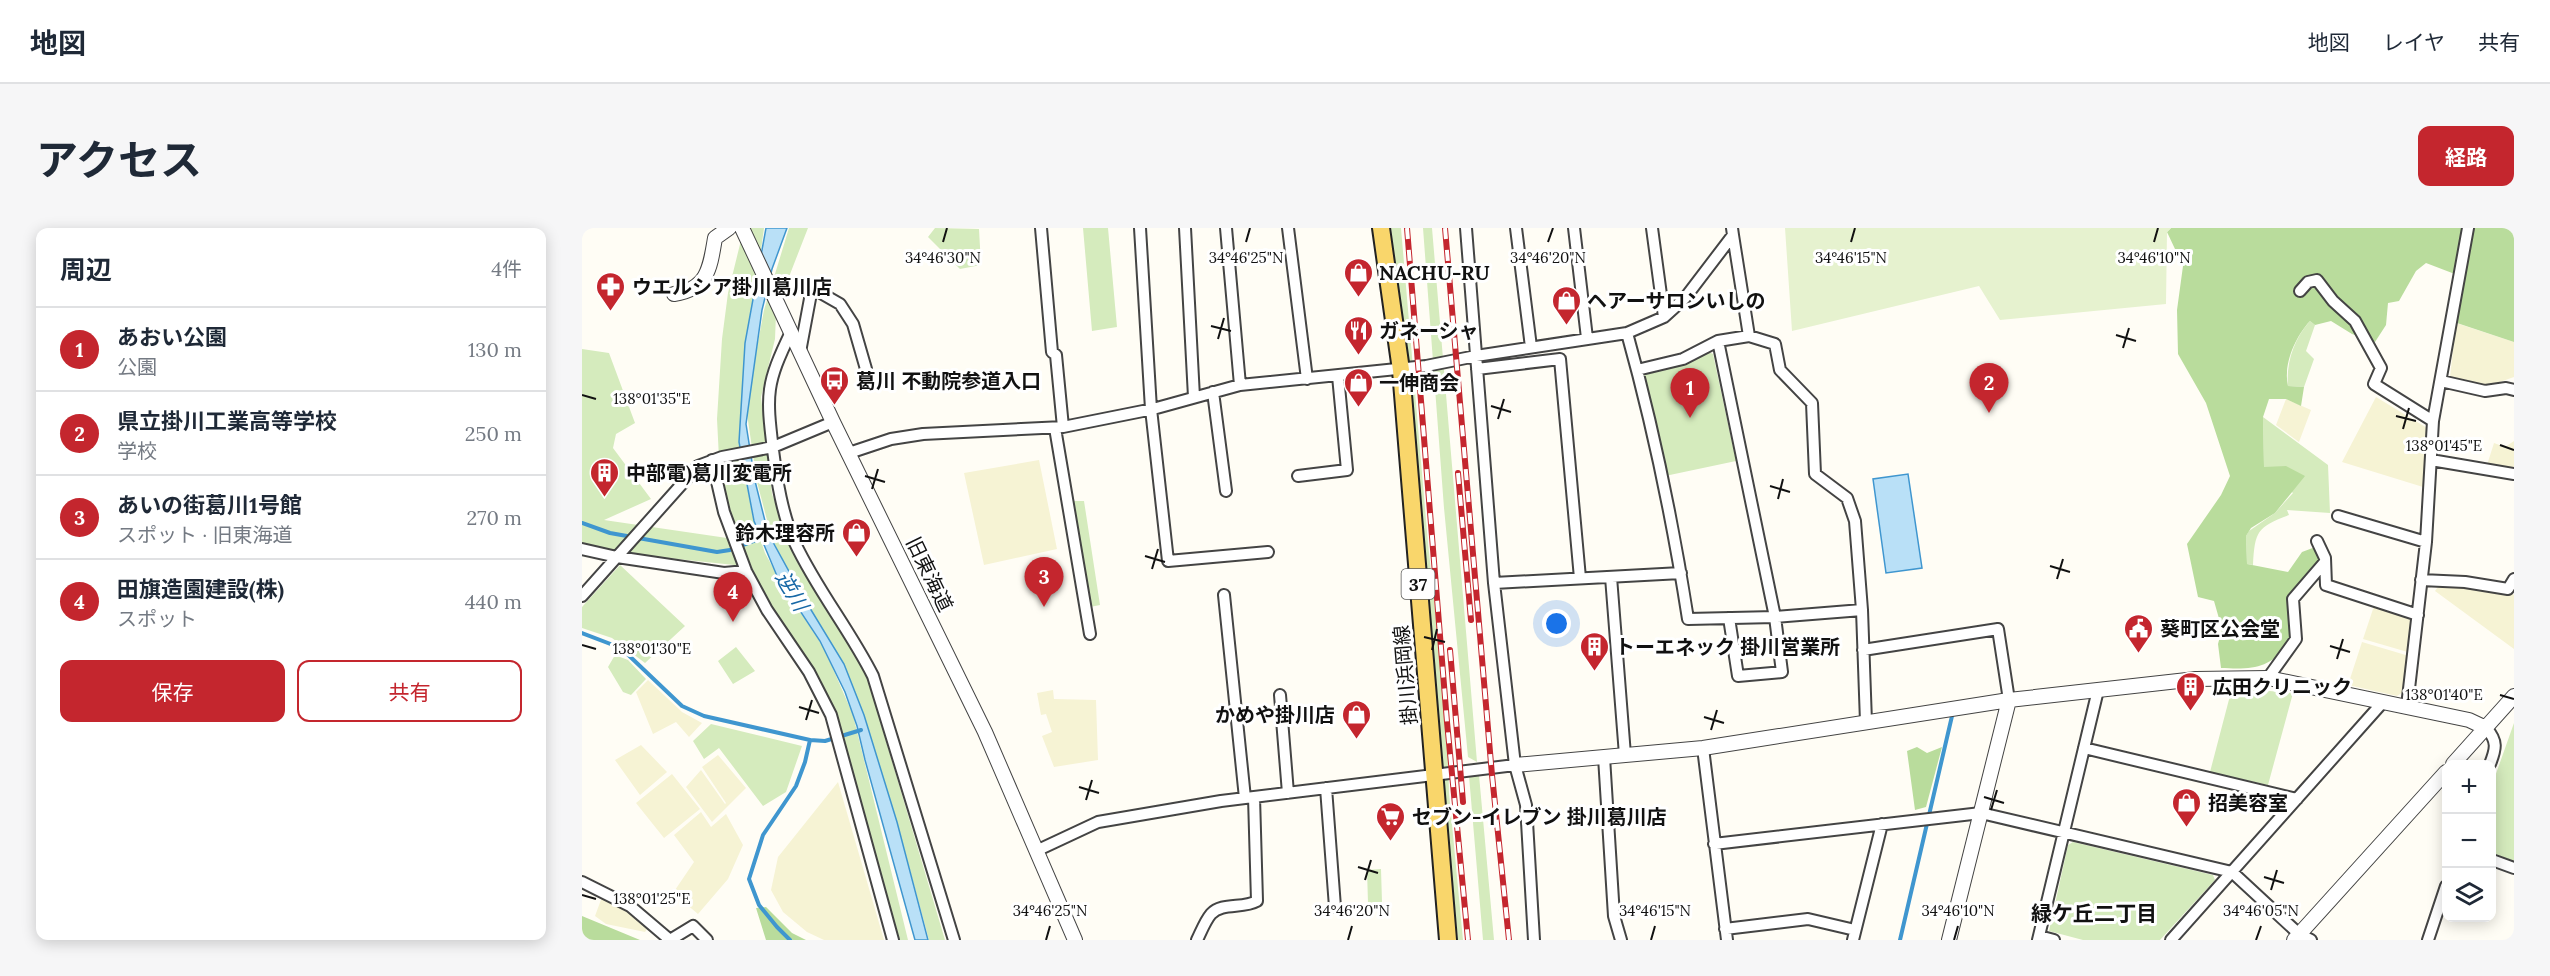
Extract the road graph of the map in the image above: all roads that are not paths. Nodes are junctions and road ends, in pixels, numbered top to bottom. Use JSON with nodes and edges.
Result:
{"nodes":[{"id":1,"x":729,"y":228,"type":"edge"},
{"id":2,"x":1041,"y":228,"type":"edge"},
{"id":3,"x":1140,"y":228,"type":"edge"},
{"id":4,"x":1185,"y":228,"type":"edge"},
{"id":5,"x":1226,"y":228,"type":"edge"},
{"id":6,"x":1288,"y":228,"type":"edge"},
{"id":7,"x":1381,"y":228,"type":"edge"},
{"id":8,"x":1466,"y":228,"type":"edge"},
{"id":9,"x":1516,"y":228,"type":"edge"},
{"id":10,"x":1574,"y":228,"type":"edge"},
{"id":11,"x":1652,"y":228,"type":"edge"},
{"id":12,"x":2468,"y":228,"type":"edge"},
{"id":13,"x":1733,"y":231,"type":"edge"},
{"id":14,"x":743,"y":232,"type":"edge"},
{"id":15,"x":2300,"y":291,"type":"dead end"},
{"id":16,"x":674,"y":294,"type":"dead end"},
{"id":17,"x":1664,"y":317,"type":"junction"},
{"id":18,"x":791,"y":332,"type":"junction"},
{"id":19,"x":1627,"y":333,"type":"junction"},
{"id":20,"x":1749,"y":336,"type":"junction"},
{"id":21,"x":1587,"y":339,"type":"junction"},
{"id":22,"x":1718,"y":341,"type":"junction"},
{"id":23,"x":1531,"y":347,"type":"junction"},
{"id":24,"x":800,"y":352,"type":"junction"},
{"id":25,"x":1476,"y":356,"type":"junction"},
{"id":26,"x":866,"y":369,"type":"dead end"},
{"id":27,"x":1477,"y":369,"type":"junction"},
{"id":28,"x":1401,"y":370,"type":"junction"},
{"id":29,"x":1637,"y":370,"type":"junction"},
{"id":30,"x":1338,"y":376,"type":"junction"},
{"id":31,"x":1307,"y":379,"type":"junction"},
{"id":32,"x":2441,"y":381,"type":"junction"},
{"id":33,"x":1240,"y":385,"type":"junction"},
{"id":34,"x":2514,"y":390,"type":"edge"},
{"id":35,"x":1213,"y":392,"type":"junction"},
{"id":36,"x":1194,"y":398,"type":"junction"},
{"id":37,"x":1151,"y":409,"type":"junction"},
{"id":38,"x":2433,"y":421,"type":"junction"},
{"id":39,"x":833,"y":422,"type":"junction"},
{"id":40,"x":1059,"y":428,"type":"junction"},
{"id":41,"x":769,"y":448,"type":"junction"},
{"id":42,"x":849,"y":453,"type":"junction"},
{"id":43,"x":717,"y":458,"type":"junction"},
{"id":44,"x":2431,"y":460,"type":"junction"},
{"id":45,"x":2514,"y":474,"type":"edge"},
{"id":46,"x":1298,"y":476,"type":"dead end"},
{"id":47,"x":1226,"y":492,"type":"dead end"},
{"id":48,"x":2338,"y":516,"type":"dead end"},
{"id":49,"x":2317,"y":541,"type":"dead end"},
{"id":50,"x":2426,"y":542,"type":"junction"},
{"id":51,"x":582,"y":549,"type":"edge"},
{"id":52,"x":1268,"y":552,"type":"dead end"},
{"id":53,"x":617,"y":557,"type":"junction"},
{"id":54,"x":2324,"y":563,"type":"junction"},
{"id":55,"x":746,"y":571,"type":"junction"},
{"id":56,"x":1681,"y":573,"type":"junction"},
{"id":57,"x":1611,"y":576,"type":"junction"},
{"id":58,"x":1580,"y":578,"type":"junction"},
{"id":59,"x":2514,"y":579,"type":"edge"},
{"id":60,"x":2421,"y":580,"type":"junction"},
{"id":61,"x":1494,"y":583,"type":"junction"},
{"id":62,"x":1224,"y":595,"type":"dead end"},
{"id":63,"x":582,"y":596,"type":"edge"},
{"id":64,"x":1862,"y":610,"type":"junction"},
{"id":65,"x":2418,"y":615,"type":"junction"},
{"id":66,"x":1776,"y":617,"type":"junction"},
{"id":67,"x":1729,"y":618,"type":"junction"},
{"id":68,"x":1090,"y":634,"type":"dead end"},
{"id":69,"x":1863,"y":650,"type":"junction"},
{"id":70,"x":2268,"y":678,"type":"junction"},
{"id":71,"x":2098,"y":690,"type":"junction"},
{"id":72,"x":1280,"y":695,"type":"dead end"},
{"id":73,"x":2514,"y":696,"type":"edge"},
{"id":74,"x":2008,"y":700,"type":"junction"},
{"id":75,"x":2383,"y":702,"type":"junction"},
{"id":76,"x":2407,"y":706,"type":"junction"},
{"id":77,"x":1866,"y":722,"type":"junction"},
{"id":78,"x":2486,"y":728,"type":"junction"},
{"id":79,"x":1703,"y":748,"type":"junction"},
{"id":80,"x":2084,"y":748,"type":"junction"},
{"id":81,"x":1625,"y":755,"type":"junction"},
{"id":82,"x":1604,"y":757,"type":"junction"},
{"id":83,"x":2457,"y":760,"type":"edge"},
{"id":84,"x":2492,"y":760,"type":"edge"},
{"id":85,"x":1515,"y":765,"type":"junction"},
{"id":86,"x":1434,"y":775,"type":"junction"},
{"id":87,"x":2442,"y":777,"type":"edge"},
{"id":88,"x":1326,"y":788,"type":"junction"},
{"id":89,"x":1288,"y":792,"type":"junction"},
{"id":90,"x":1250,"y":798,"type":"junction"},
{"id":91,"x":2297,"y":799,"type":"junction"},
{"id":92,"x":1981,"y":813,"type":"junction"},
{"id":93,"x":1882,"y":824,"type":"junction"},
{"id":94,"x":2064,"y":831,"type":"junction"},
{"id":95,"x":1714,"y":843,"type":"junction"},
{"id":96,"x":1036,"y":851,"type":"junction"},
{"id":97,"x":2496,"y":861,"type":"edge"},
{"id":98,"x":2514,"y":868,"type":"edge"},
{"id":99,"x":2232,"y":872,"type":"junction"},
{"id":100,"x":582,"y":882,"type":"edge"},
{"id":101,"x":2442,"y":898,"type":"edge"},
{"id":102,"x":1335,"y":907,"type":"dead end"},
{"id":103,"x":1726,"y":935,"type":"edge"},
{"id":104,"x":1854,"y":935,"type":"edge"},
{"id":105,"x":2039,"y":938,"type":"edge"},
{"id":106,"x":2302,"y":938,"type":"edge"},
{"id":107,"x":706,"y":940,"type":"edge"},
{"id":108,"x":893,"y":940,"type":"edge"},
{"id":109,"x":954,"y":940,"type":"edge"},
{"id":110,"x":1075,"y":940,"type":"edge"},
{"id":111,"x":1197,"y":940,"type":"edge"},
{"id":112,"x":1448,"y":940,"type":"edge"},
{"id":113,"x":1534,"y":940,"type":"edge"},
{"id":114,"x":1621,"y":940,"type":"edge"},
{"id":115,"x":1949,"y":940,"type":"edge"},
{"id":116,"x":2054,"y":940,"type":"edge"},
{"id":117,"x":2170,"y":940,"type":"edge"},
{"id":118,"x":2428,"y":940,"type":"edge"}],
"edges":[{"from":1,"to":16,"type":"street"},
{"from":2,"to":40,"type":"street"},
{"from":3,"to":37,"type":"street"},
{"from":4,"to":36,"type":"street"},
{"from":5,"to":33,"type":"street"},
{"from":6,"to":31,"type":"street"},
{"from":7,"to":28,"type":"main road","name":"掛川浜岡線","number":"37"},
{"from":8,"to":25,"type":"street"},
{"from":9,"to":23,"type":"street"},
{"from":10,"to":21,"type":"street"},
{"from":11,"to":17,"type":"street"},
{"from":12,"to":32,"type":"street"},
{"from":13,"to":17,"type":"street"},
{"from":13,"to":20,"type":"street"},
{"from":14,"to":18,"type":"street","name":"旧東海道"},
{"from":15,"to":38,"type":"street"},
{"from":17,"to":19,"type":"street"},
{"from":18,"to":24,"type":"street","name":"旧東海道"},
{"from":18,"to":41,"type":"street"},
{"from":19,"to":21,"type":"street"},
{"from":19,"to":29,"type":"street"},
{"from":20,"to":22,"type":"street"},
{"from":20,"to":64,"type":"street"},
{"from":21,"to":23,"type":"street"},
{"from":22,"to":29,"type":"street"},
{"from":22,"to":66,"type":"street"},
{"from":23,"to":25,"type":"street"},
{"from":24,"to":26,"type":"street"},
{"from":24,"to":39,"type":"street","name":"旧東海道"},
{"from":25,"to":27,"type":"street"},
{"from":25,"to":28,"type":"street"},
{"from":27,"to":58,"type":"street"},
{"from":27,"to":61,"type":"street"},
{"from":28,"to":30,"type":"street"},
{"from":28,"to":86,"type":"main road","name":"掛川浜岡線","number":"37"},
{"from":29,"to":56,"type":"street"},
{"from":30,"to":31,"type":"street"},
{"from":30,"to":46,"type":"street"},
{"from":31,"to":33,"type":"street"},
{"from":32,"to":34,"type":"street"},
{"from":32,"to":38,"type":"street"},
{"from":33,"to":35,"type":"street"},
{"from":35,"to":36,"type":"street"},
{"from":35,"to":47,"type":"street"},
{"from":36,"to":37,"type":"street"},
{"from":37,"to":40,"type":"street"},
{"from":37,"to":52,"type":"street"},
{"from":38,"to":44,"type":"street"},
{"from":39,"to":41,"type":"street"},
{"from":39,"to":42,"type":"street","name":"旧東海道"},
{"from":40,"to":42,"type":"street"},
{"from":40,"to":68,"type":"street"},
{"from":41,"to":43,"type":"street"},
{"from":41,"to":109,"type":"street"},
{"from":42,"to":96,"type":"street","name":"旧東海道"},
{"from":43,"to":53,"type":"street"},
{"from":43,"to":55,"type":"street"},
{"from":44,"to":45,"type":"street"},
{"from":44,"to":50,"type":"street"},
{"from":48,"to":50,"type":"street"},
{"from":49,"to":54,"type":"street"},
{"from":50,"to":60,"type":"street"},
{"from":51,"to":53,"type":"street"},
{"from":53,"to":55,"type":"street"},
{"from":53,"to":63,"type":"street"},
{"from":54,"to":65,"type":"street"},
{"from":54,"to":70,"type":"street"},
{"from":55,"to":108,"type":"street"},
{"from":56,"to":57,"type":"street"},
{"from":56,"to":67,"type":"street"},
{"from":57,"to":58,"type":"street"},
{"from":57,"to":81,"type":"street"},
{"from":58,"to":61,"type":"street"},
{"from":59,"to":60,"type":"street"},
{"from":60,"to":65,"type":"street"},
{"from":61,"to":85,"type":"street"},
{"from":62,"to":90,"type":"street"},
{"from":64,"to":66,"type":"street"},
{"from":64,"to":69,"type":"street"},
{"from":65,"to":76,"type":"street"},
{"from":66,"to":67,"type":"street"},
{"from":66,"to":67,"type":"street"},
{"from":69,"to":74,"type":"street"},
{"from":69,"to":77,"type":"street"},
{"from":70,"to":71,"type":"street"},
{"from":70,"to":75,"type":"street"},
{"from":71,"to":74,"type":"street"},
{"from":71,"to":80,"type":"street"},
{"from":72,"to":89,"type":"street"},
{"from":73,"to":78,"type":"street"},
{"from":74,"to":77,"type":"street"},
{"from":74,"to":92,"type":"street"},
{"from":75,"to":76,"type":"street"},
{"from":75,"to":91,"type":"street"},
{"from":76,"to":78,"type":"street"},
{"from":77,"to":79,"type":"street"},
{"from":78,"to":83,"type":"street"},
{"from":78,"to":84,"type":"street"},
{"from":79,"to":81,"type":"street"},
{"from":79,"to":95,"type":"street"},
{"from":80,"to":91,"type":"street"},
{"from":80,"to":94,"type":"street"},
{"from":81,"to":82,"type":"street"},
{"from":82,"to":85,"type":"street"},
{"from":82,"to":114,"type":"street"},
{"from":85,"to":86,"type":"street"},
{"from":85,"to":113,"type":"street"},
{"from":86,"to":88,"type":"street"},
{"from":86,"to":112,"type":"main road","name":"掛川浜岡線","number":"37"},
{"from":87,"to":106,"type":"street"},
{"from":88,"to":89,"type":"street"},
{"from":88,"to":102,"type":"street"},
{"from":89,"to":90,"type":"street"},
{"from":90,"to":96,"type":"street"},
{"from":90,"to":111,"type":"street"},
{"from":91,"to":99,"type":"street"},
{"from":92,"to":93,"type":"street"},
{"from":92,"to":94,"type":"street"},
{"from":92,"to":115,"type":"street"},
{"from":93,"to":95,"type":"street"},
{"from":93,"to":104,"type":"street"},
{"from":94,"to":99,"type":"street"},
{"from":94,"to":105,"type":"street"},
{"from":95,"to":103,"type":"street"},
{"from":96,"to":110,"type":"street","name":"旧東海道"},
{"from":97,"to":98,"type":"street"},
{"from":99,"to":106,"type":"street"},
{"from":99,"to":117,"type":"street"},
{"from":100,"to":107,"type":"street"},
{"from":101,"to":118,"type":"street"},
{"from":103,"to":104,"type":"street"},
{"from":105,"to":116,"type":"street"}]}
